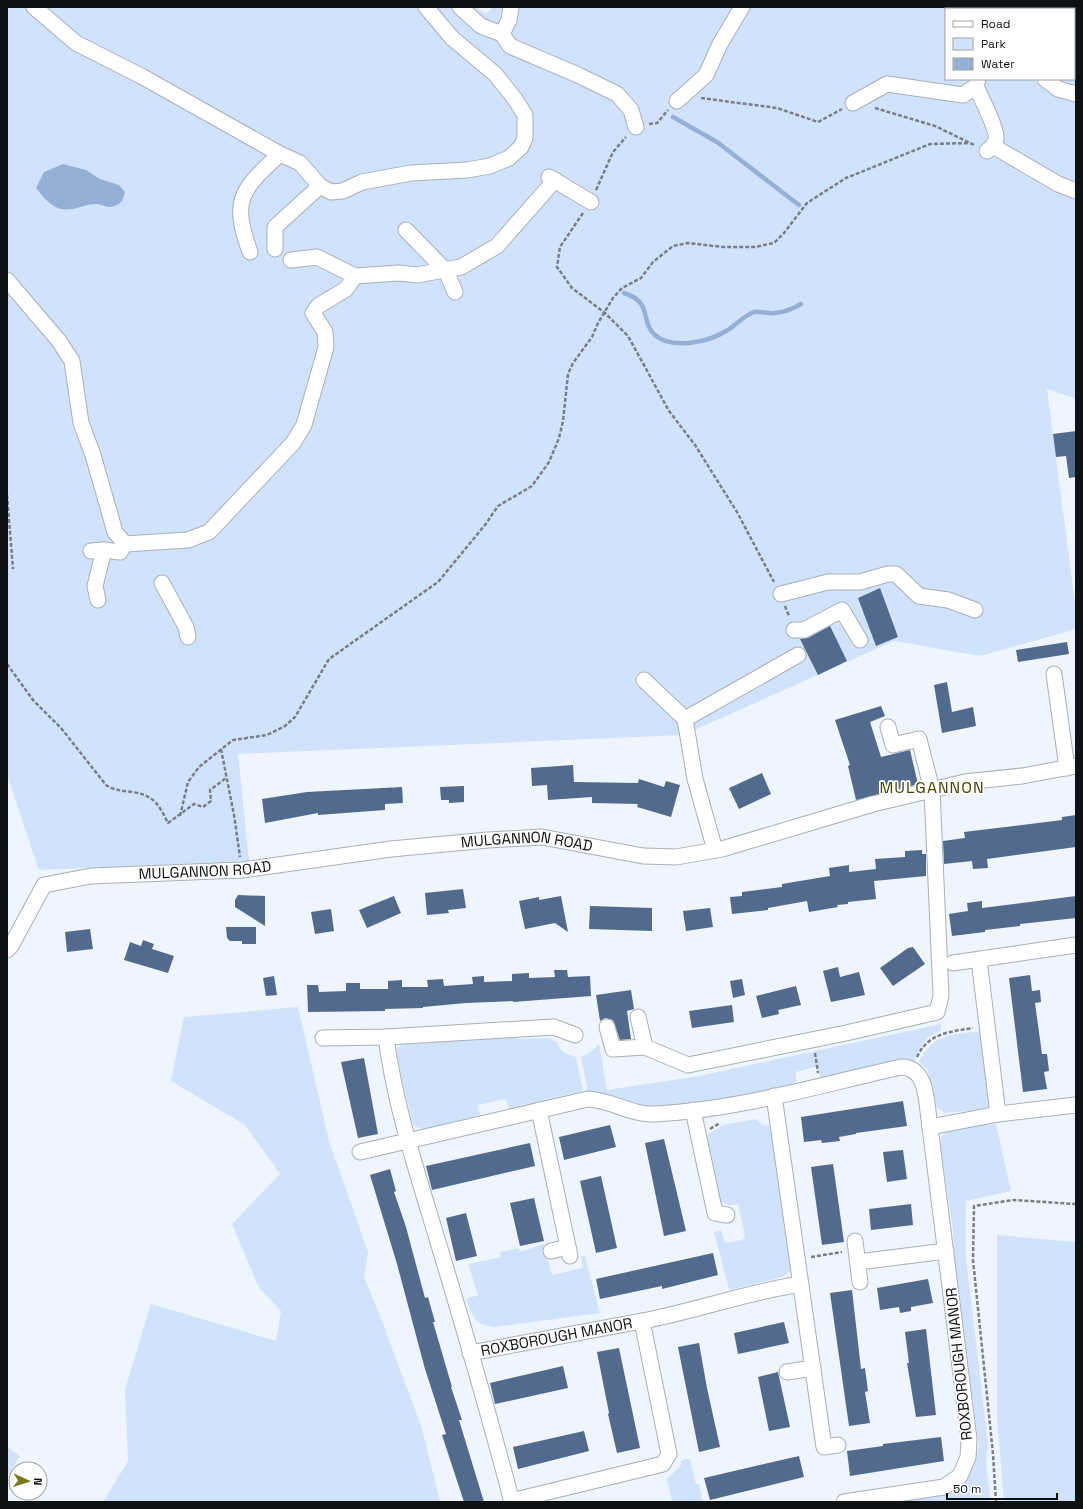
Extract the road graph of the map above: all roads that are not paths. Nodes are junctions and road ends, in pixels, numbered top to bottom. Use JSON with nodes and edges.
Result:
{"nodes":[{"id":1,"x":34,"y":7,"type":"edge"},
{"id":2,"x":426,"y":7,"type":"edge"},
{"id":3,"x":460,"y":7,"type":"edge"},
{"id":4,"x":511,"y":7,"type":"edge"},
{"id":5,"x":742,"y":7,"type":"edge"},
{"id":6,"x":502,"y":34,"type":"junction"},
{"id":7,"x":1046,"y":80,"type":"edge"},
{"id":8,"x":977,"y":82,"type":"edge"},
{"id":9,"x":1076,"y":94,"type":"edge"},
{"id":10,"x":677,"y":101,"type":"road end"},
{"id":11,"x":853,"y":103,"type":"road end"},
{"id":12,"x":636,"y":127,"type":"road end"},
{"id":13,"x":280,"y":154,"type":"junction"},
{"id":14,"x":320,"y":186,"type":"junction"},
{"id":15,"x":1076,"y":191,"type":"edge"},
{"id":16,"x":591,"y":202,"type":"road end"},
{"id":17,"x":406,"y":230,"type":"dead end"},
{"id":18,"x":275,"y":249,"type":"dead end"},
{"id":19,"x":250,"y":252,"type":"dead end"},
{"id":20,"x":291,"y":260,"type":"dead end"},
{"id":21,"x":446,"y":270,"type":"junction"},
{"id":22,"x":355,"y":276,"type":"junction"},
{"id":23,"x":7,"y":280,"type":"edge"},
{"id":24,"x":455,"y":292,"type":"dead end"},
{"id":25,"x":125,"y":544,"type":"junction"},
{"id":26,"x":162,"y":583,"type":"dead end"},
{"id":27,"x":781,"y":594,"type":"road end"},
{"id":28,"x":98,"y":600,"type":"dead end"},
{"id":29,"x":975,"y":610,"type":"dead end"},
{"id":30,"x":794,"y":630,"type":"road end"},
{"id":31,"x":188,"y":637,"type":"dead end"},
{"id":32,"x":860,"y":640,"type":"dead end"},
{"id":33,"x":798,"y":655,"type":"dead end"},
{"id":34,"x":1054,"y":674,"type":"dead end"},
{"id":35,"x":644,"y":680,"type":"dead end"},
{"id":36,"x":685,"y":719,"type":"junction"},
{"id":37,"x":888,"y":727,"type":"dead end"},
{"id":38,"x":1072,"y":767,"type":"edge"},
{"id":39,"x":932,"y":790,"type":"junction"},
{"id":40,"x":715,"y":850,"type":"junction"},
{"id":41,"x":1076,"y":945,"type":"edge"},
{"id":42,"x":7,"y":950,"type":"edge"},
{"id":43,"x":978,"y":960,"type":"junction"},
{"id":44,"x":953,"y":963,"type":"dead end"},
{"id":45,"x":638,"y":1016,"type":"dead end"},
{"id":46,"x":608,"y":1027,"type":"dead end"},
{"id":47,"x":575,"y":1035,"type":"dead end"},
{"id":48,"x":386,"y":1037,"type":"junction"},
{"id":49,"x":323,"y":1038,"type":"dead end"},
{"id":50,"x":645,"y":1047,"type":"junction"},
{"id":51,"x":774,"y":1096,"type":"junction"},
{"id":52,"x":1076,"y":1105,"type":"edge"},
{"id":53,"x":539,"y":1110,"type":"junction"},
{"id":54,"x":693,"y":1110,"type":"junction"},
{"id":55,"x":998,"y":1114,"type":"junction"},
{"id":56,"x":930,"y":1127,"type":"junction"},
{"id":57,"x":408,"y":1141,"type":"junction"},
{"id":58,"x":360,"y":1152,"type":"dead end"},
{"id":59,"x":727,"y":1215,"type":"dead end"},
{"id":60,"x":946,"y":1250,"type":"junction"},
{"id":61,"x":551,"y":1251,"type":"dead end"},
{"id":62,"x":860,"y":1282,"type":"dead end"},
{"id":63,"x":801,"y":1284,"type":"junction"},
{"id":64,"x":642,"y":1321,"type":"junction"},
{"id":65,"x":470,"y":1353,"type":"junction"},
{"id":66,"x":813,"y":1368,"type":"junction"},
{"id":67,"x":787,"y":1372,"type":"dead end"},
{"id":68,"x":838,"y":1445,"type":"dead end"},
{"id":69,"x":512,"y":1501,"type":"edge"},
{"id":70,"x":844,"y":1502,"type":"edge"}],
"edges":[{"from":1,"to":13,"type":"street"},
{"from":2,"to":14,"type":"street"},
{"from":3,"to":6,"type":"street"},
{"from":4,"to":6,"type":"street"},
{"from":5,"to":10,"type":"street"},
{"from":6,"to":12,"type":"street"},
{"from":7,"to":9,"type":"street"},
{"from":8,"to":11,"type":"street"},
{"from":8,"to":15,"type":"street"},
{"from":13,"to":14,"type":"street"},
{"from":13,"to":19,"type":"street"},
{"from":14,"to":18,"type":"street"},
{"from":16,"to":21,"type":"street"},
{"from":17,"to":21,"type":"street"},
{"from":20,"to":22,"type":"street"},
{"from":21,"to":22,"type":"street"},
{"from":21,"to":24,"type":"street"},
{"from":22,"to":25,"type":"street"},
{"from":23,"to":25,"type":"street"},
{"from":25,"to":28,"type":"street"},
{"from":26,"to":31,"type":"street"},
{"from":27,"to":29,"type":"street"},
{"from":30,"to":32,"type":"street"},
{"from":33,"to":36,"type":"street"},
{"from":34,"to":38,"type":"street"},
{"from":35,"to":36,"type":"street"},
{"from":36,"to":40,"type":"street"},
{"from":37,"to":39,"type":"street"},
{"from":38,"to":39,"type":"street","name":"MULGANNON ROAD"},
{"from":39,"to":40,"type":"street","name":"MULGANNON ROAD"},
{"from":39,"to":50,"type":"street"},
{"from":40,"to":42,"type":"street","name":"MULGANNON ROAD"},
{"from":41,"to":43,"type":"street"},
{"from":43,"to":44,"type":"street"},
{"from":43,"to":55,"type":"street"},
{"from":45,"to":50,"type":"street"},
{"from":46,"to":50,"type":"street"},
{"from":47,"to":48,"type":"street"},
{"from":48,"to":49,"type":"street"},
{"from":48,"to":57,"type":"street","name":"ROXBOROUGH MANOR"},
{"from":51,"to":54,"type":"street"},
{"from":51,"to":56,"type":"street","name":"ROXBOROUGH MANOR"},
{"from":51,"to":63,"type":"street"},
{"from":52,"to":55,"type":"street"},
{"from":53,"to":54,"type":"street"},
{"from":53,"to":57,"type":"street"},
{"from":53,"to":61,"type":"street"},
{"from":54,"to":59,"type":"street"},
{"from":55,"to":56,"type":"street"},
{"from":56,"to":60,"type":"street","name":"ROXBOROUGH MANOR"},
{"from":57,"to":58,"type":"street"},
{"from":57,"to":65,"type":"street","name":"ROXBOROUGH MANOR"},
{"from":60,"to":62,"type":"street"},
{"from":60,"to":70,"type":"street","name":"ROXBOROUGH MANOR"},
{"from":63,"to":64,"type":"street","name":"ROXBOROUGH MANOR"},
{"from":63,"to":66,"type":"street"},
{"from":64,"to":65,"type":"street","name":"ROXBOROUGH MANOR"},
{"from":64,"to":69,"type":"street","name":"ROXBOROUGH MANOR"},
{"from":65,"to":69,"type":"street","name":"ROXBOROUGH MANOR"},
{"from":66,"to":67,"type":"street"},
{"from":66,"to":68,"type":"street"}]}
